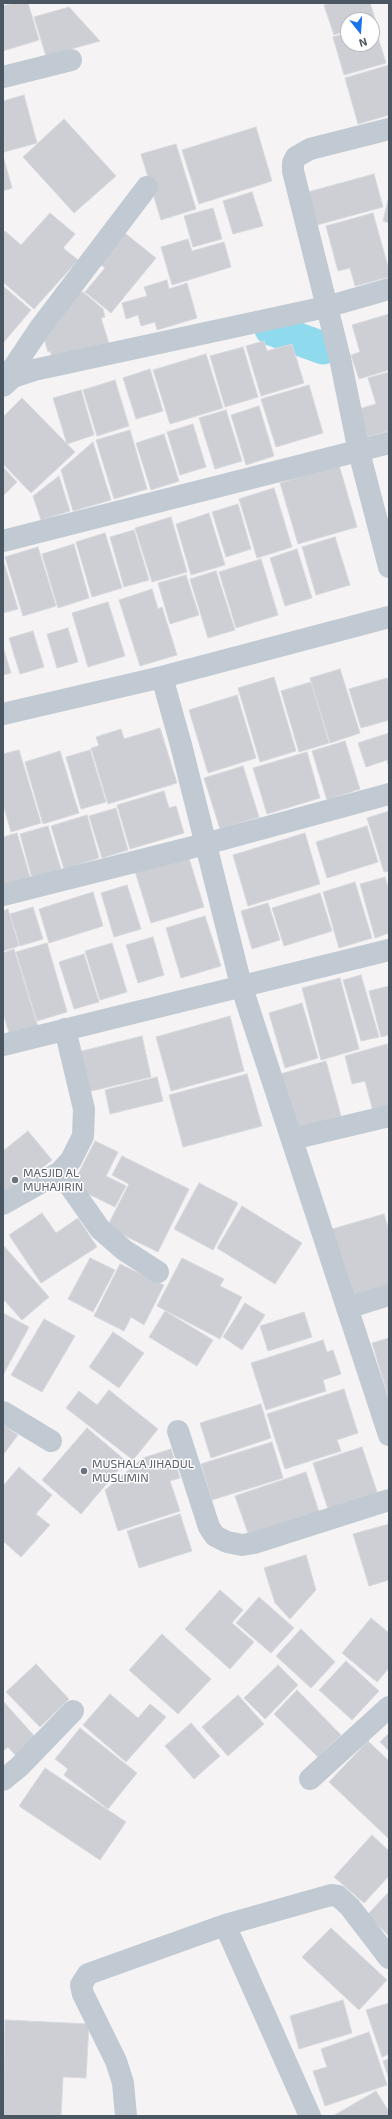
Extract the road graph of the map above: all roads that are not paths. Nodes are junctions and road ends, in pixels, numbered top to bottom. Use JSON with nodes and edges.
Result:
{"nodes":[{"id":1,"x":71,"y":60,"type":"dead end"},
{"id":2,"x":3,"y":77,"type":"edge"},
{"id":3,"x":389,"y":129,"type":"edge"},
{"id":4,"x":147,"y":187,"type":"dead end"},
{"id":5,"x":389,"y":289,"type":"edge"},
{"id":6,"x":326,"y":307,"type":"junction"},
{"id":7,"x":3,"y":384,"type":"edge"},
{"id":8,"x":389,"y":443,"type":"edge"},
{"id":9,"x":359,"y":452,"type":"junction"},
{"id":10,"x":3,"y":541,"type":"edge"},
{"id":11,"x":389,"y":567,"type":"edge"},
{"id":12,"x":389,"y":617,"type":"edge"},
{"id":13,"x":162,"y":677,"type":"junction"},
{"id":14,"x":3,"y":714,"type":"edge"},
{"id":15,"x":389,"y":794,"type":"edge"},
{"id":16,"x":205,"y":844,"type":"junction"},
{"id":17,"x":3,"y":895,"type":"edge"},
{"id":18,"x":389,"y":950,"type":"edge"},
{"id":19,"x":241,"y":986,"type":"junction"},
{"id":20,"x":65,"y":1029,"type":"junction"},
{"id":21,"x":3,"y":1045,"type":"edge"},
{"id":22,"x":389,"y":1116,"type":"edge"},
{"id":23,"x":292,"y":1139,"type":"junction"},
{"id":24,"x":60,"y":1172,"type":"junction"},
{"id":25,"x":3,"y":1204,"type":"edge"},
{"id":26,"x":158,"y":1272,"type":"dead end"},
{"id":27,"x":389,"y":1295,"type":"edge"},
{"id":28,"x":347,"y":1308,"type":"junction"},
{"id":29,"x":3,"y":1412,"type":"edge"},
{"id":30,"x":178,"y":1431,"type":"dead end"},
{"id":31,"x":389,"y":1435,"type":"edge"},
{"id":32,"x":52,"y":1441,"type":"dead end"},
{"id":33,"x":389,"y":1500,"type":"edge"},
{"id":34,"x":389,"y":1707,"type":"edge"},
{"id":35,"x":73,"y":1710,"type":"dead end"},
{"id":36,"x":3,"y":1780,"type":"edge"},
{"id":37,"x":310,"y":1780,"type":"dead end"},
{"id":38,"x":225,"y":1925,"type":"junction"},
{"id":39,"x":389,"y":1958,"type":"edge"},
{"id":40,"x":126,"y":2116,"type":"edge"},
{"id":41,"x":310,"y":2116,"type":"edge"}],
"edges":[{"from":1,"to":2,"type":"street"},
{"from":3,"to":6,"type":"street"},
{"from":4,"to":7,"type":"street"},
{"from":5,"to":6,"type":"street"},
{"from":6,"to":7,"type":"street"},
{"from":6,"to":9,"type":"street"},
{"from":8,"to":9,"type":"street"},
{"from":9,"to":10,"type":"street"},
{"from":9,"to":11,"type":"street"},
{"from":12,"to":13,"type":"street"},
{"from":13,"to":14,"type":"street"},
{"from":13,"to":16,"type":"street"},
{"from":15,"to":16,"type":"street"},
{"from":16,"to":17,"type":"street"},
{"from":16,"to":19,"type":"street"},
{"from":18,"to":19,"type":"street"},
{"from":19,"to":20,"type":"street"},
{"from":19,"to":23,"type":"street"},
{"from":20,"to":21,"type":"street"},
{"from":20,"to":24,"type":"street"},
{"from":22,"to":23,"type":"street"},
{"from":23,"to":28,"type":"street"},
{"from":24,"to":25,"type":"street"},
{"from":24,"to":26,"type":"street"},
{"from":27,"to":28,"type":"street"},
{"from":28,"to":31,"type":"street"},
{"from":29,"to":32,"type":"street"},
{"from":30,"to":33,"type":"street"},
{"from":34,"to":37,"type":"street"},
{"from":35,"to":36,"type":"street"},
{"from":38,"to":39,"type":"street"},
{"from":38,"to":40,"type":"street"},
{"from":38,"to":41,"type":"street"}]}
